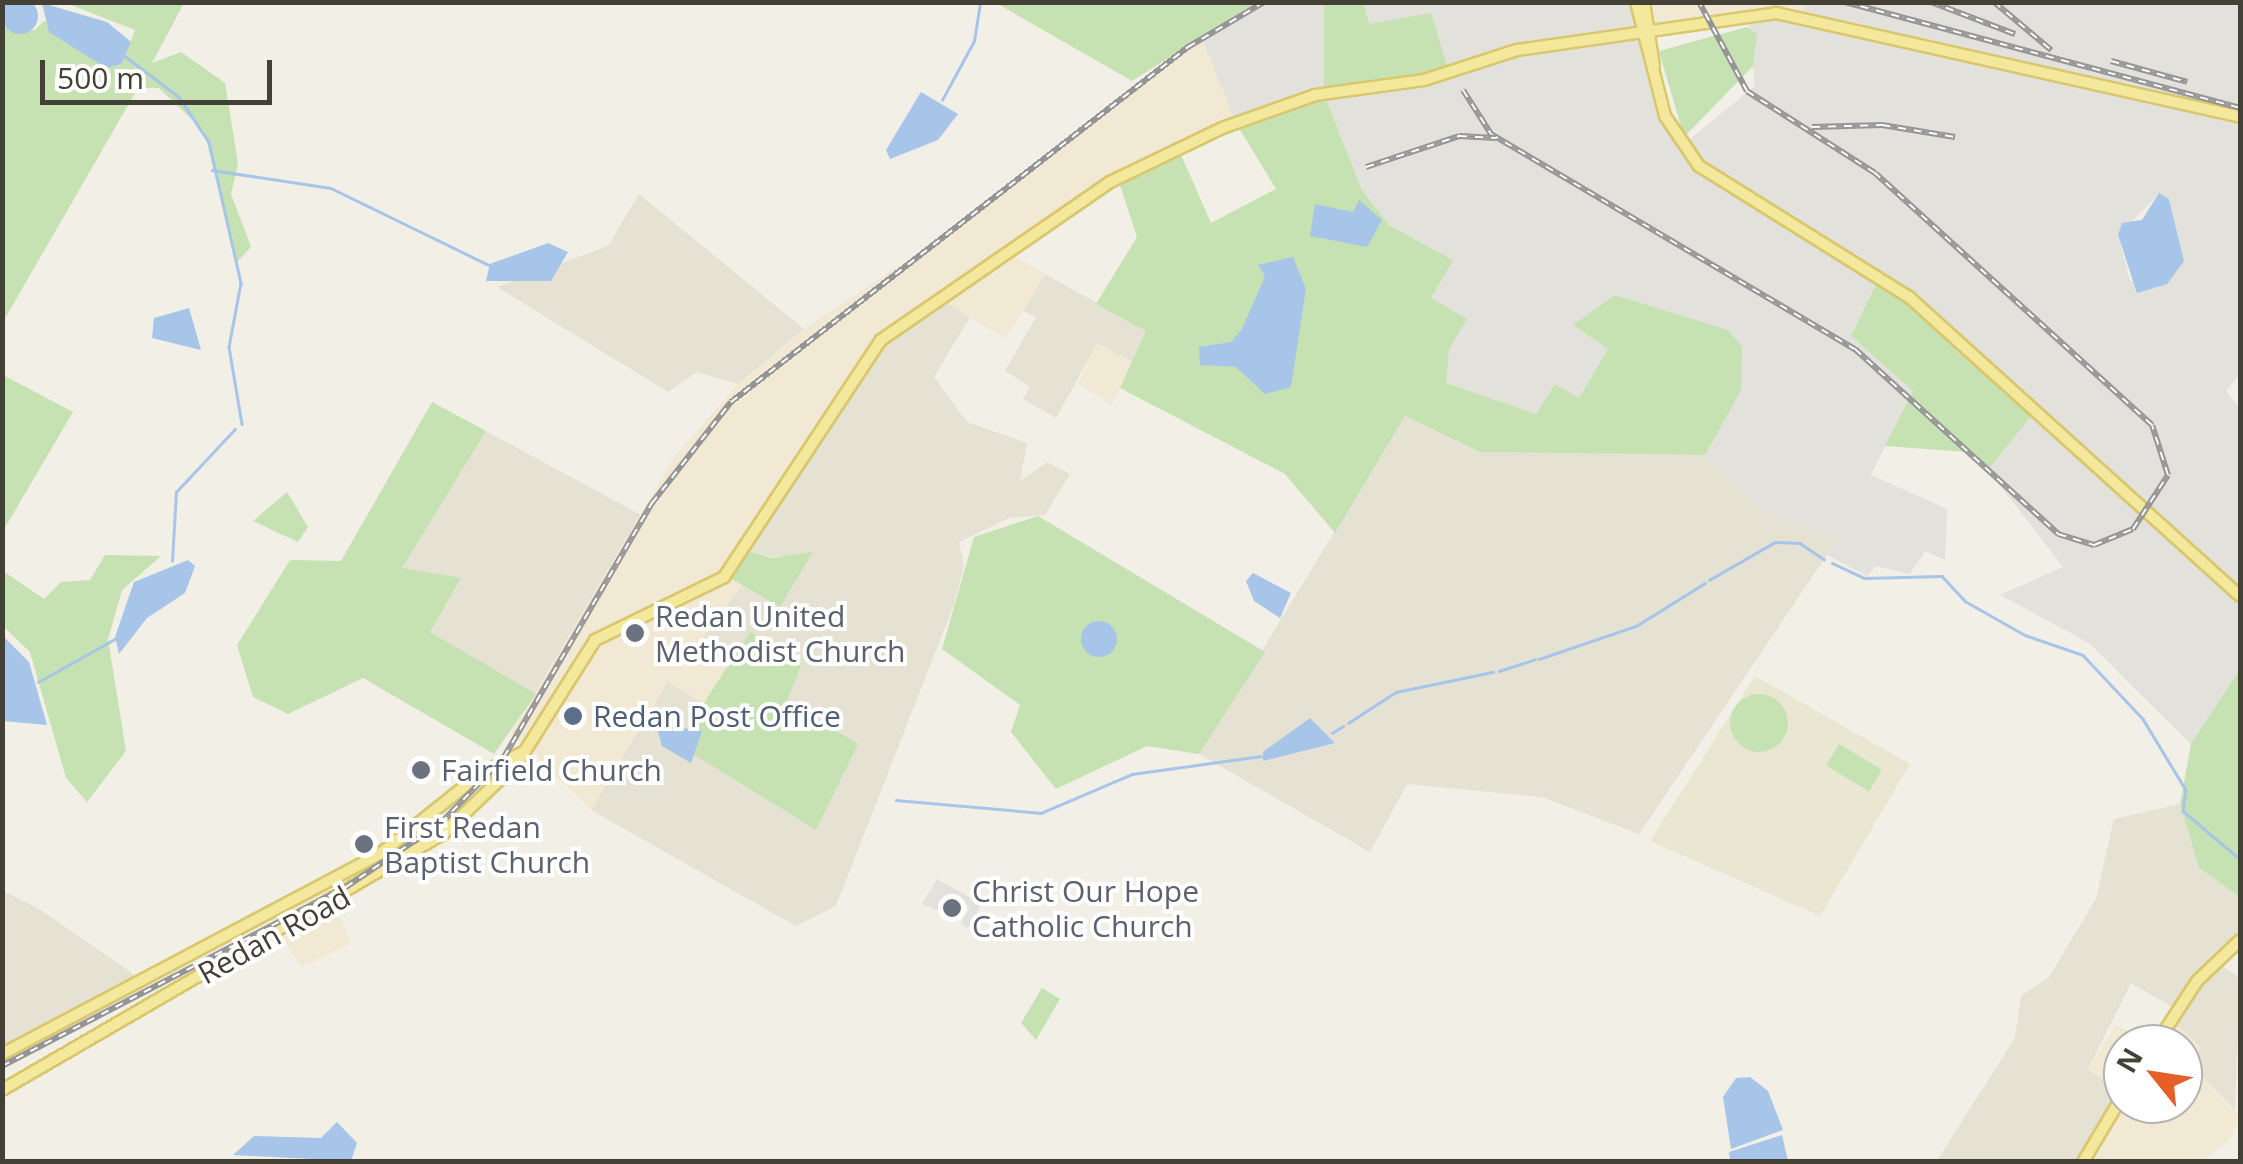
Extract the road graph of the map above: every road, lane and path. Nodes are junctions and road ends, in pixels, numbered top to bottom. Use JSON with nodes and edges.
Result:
{"nodes":[{"id":1,"x":1640,"y":5,"type":"edge"},
{"id":2,"x":1665,"y":27,"type":"junction"},
{"id":3,"x":1643,"y":31,"type":"junction"},
{"id":4,"x":1620,"y":34,"type":"junction"},
{"id":5,"x":1646,"y":45,"type":"junction"},
{"id":6,"x":2240,"y":118,"type":"edge"},
{"id":7,"x":2240,"y":596,"type":"edge"},
{"id":8,"x":524,"y":752,"type":"junction"},
{"id":9,"x":2240,"y":940,"type":"edge"},
{"id":10,"x":2169,"y":1024,"type":"edge"},
{"id":11,"x":2,"y":1054,"type":"edge"},
{"id":12,"x":2,"y":1090,"type":"edge"},
{"id":13,"x":2106,"y":1124,"type":"edge"},
{"id":14,"x":2083,"y":1162,"type":"edge"}],
"edges":[{"from":1,"to":2,"type":"main road"},
{"from":1,"to":3,"type":"main road"},
{"from":1,"to":4,"type":"main road"},
{"from":2,"to":3,"type":"main road","name":"Redan Road"},
{"from":2,"to":5,"type":"main road"},
{"from":2,"to":6,"type":"main road","name":"Redan Road"},
{"from":3,"to":4,"type":"main road","name":"Redan Road"},
{"from":3,"to":5,"type":"main road"},
{"from":4,"to":5,"type":"main road"},
{"from":4,"to":8,"type":"main road","name":"Redan Road"},
{"from":5,"to":7,"type":"main road"},
{"from":8,"to":11,"type":"main road"},
{"from":8,"to":12,"type":"main road","name":"Redan Road"},
{"from":9,"to":10,"type":"main road"},
{"from":13,"to":14,"type":"main road"}]}
